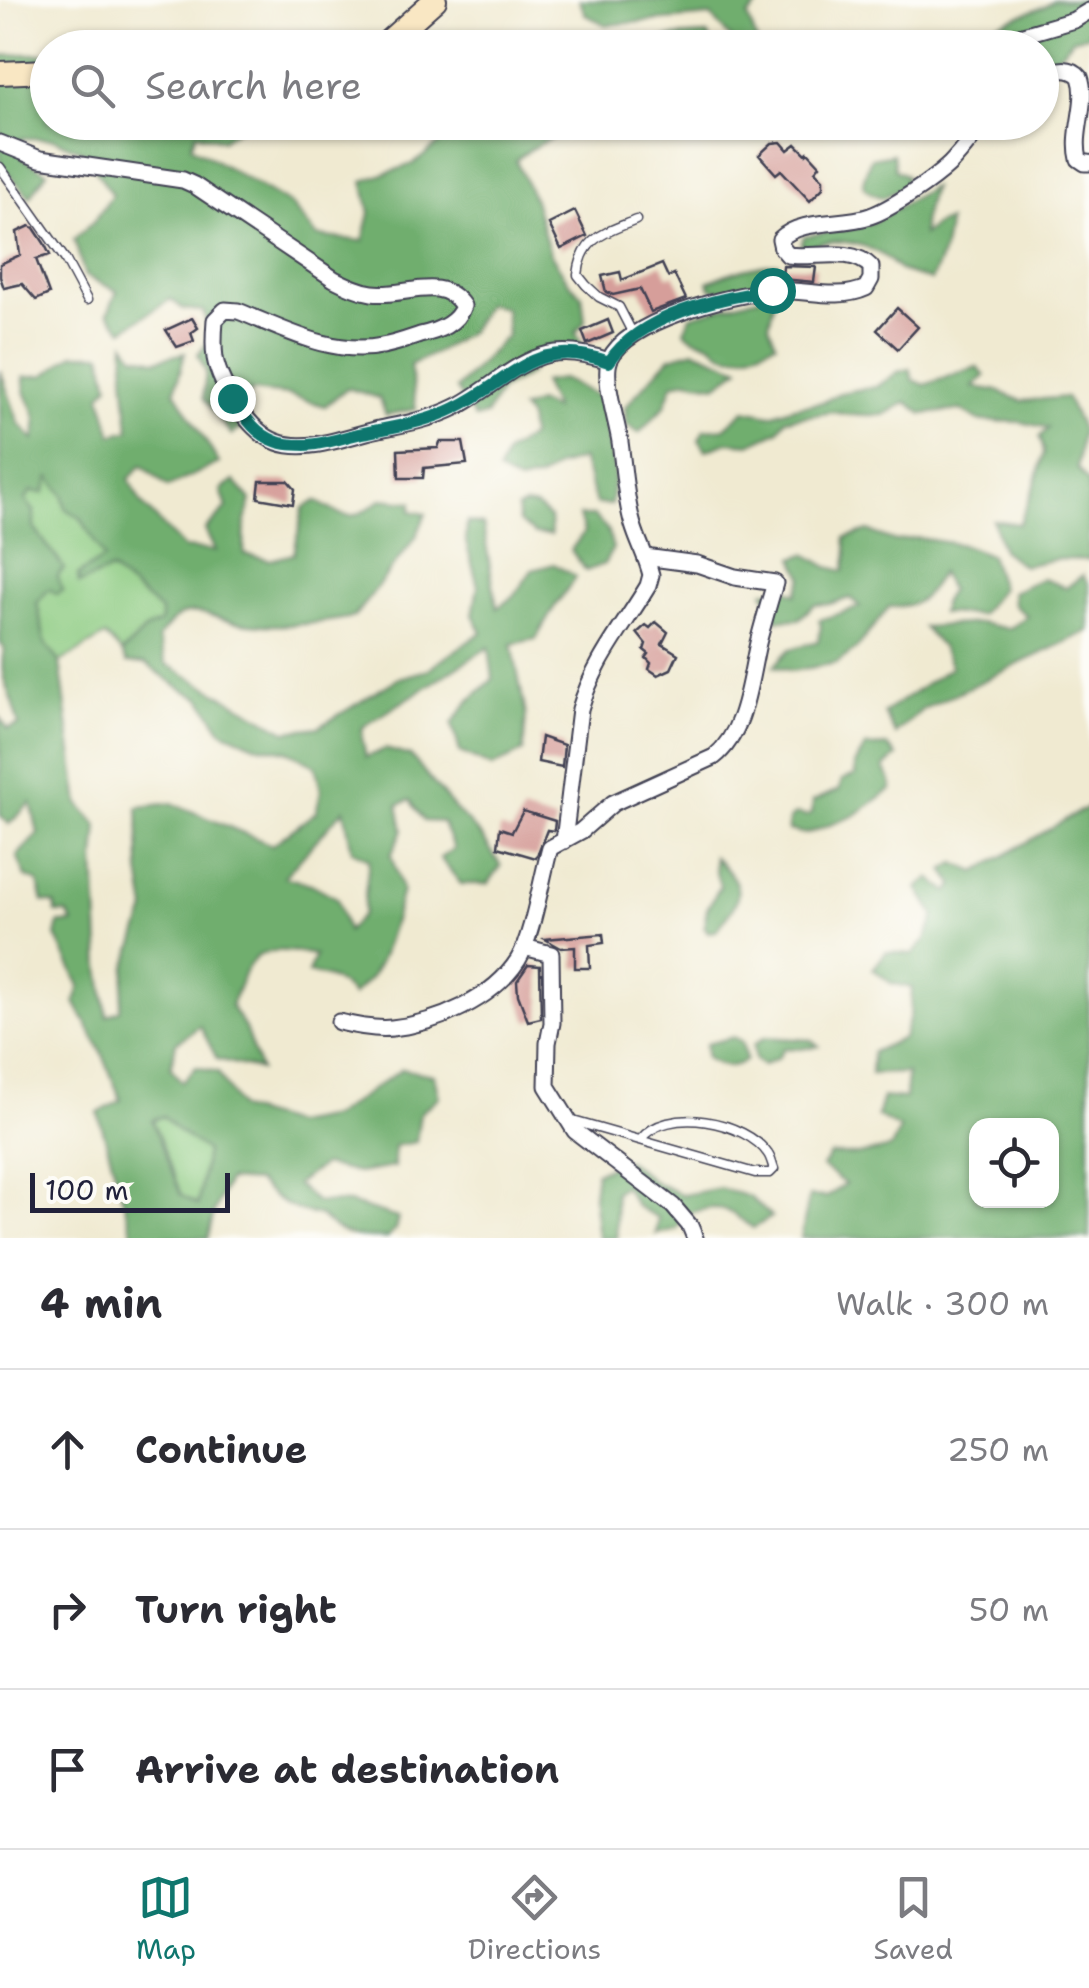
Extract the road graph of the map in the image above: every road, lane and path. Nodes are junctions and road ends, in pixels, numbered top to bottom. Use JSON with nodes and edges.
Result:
{"nodes":[{"id":1,"x":435,"y":0,"type":"edge"},
{"id":2,"x":1089,"y":11,"type":"edge"},
{"id":3,"x":401,"y":30,"type":"edge"},
{"id":4,"x":1040,"y":30,"type":"edge"},
{"id":5,"x":1059,"y":71,"type":"edge"},
{"id":6,"x":30,"y":72,"type":"edge"},
{"id":7,"x":0,"y":73,"type":"edge"},
{"id":8,"x":970,"y":140,"type":"edge"},
{"id":9,"x":0,"y":144,"type":"edge"},
{"id":10,"x":1089,"y":163,"type":"edge"},
{"id":11,"x":0,"y":167,"type":"edge"},
{"id":12,"x":636,"y":220,"type":"dead end"},
{"id":13,"x":87,"y":300,"type":"dead end"},
{"id":14,"x":634,"y":336,"type":"junction"},
{"id":15,"x":609,"y":362,"type":"junction"},
{"id":16,"x":645,"y":557,"type":"junction"},
{"id":17,"x":564,"y":841,"type":"junction"},
{"id":18,"x":524,"y":946,"type":"junction"},
{"id":19,"x":339,"y":1022,"type":"dead end"},
{"id":20,"x":567,"y":1120,"type":"junction"},
{"id":21,"x":640,"y":1140,"type":"junction"},
{"id":22,"x":696,"y":1238,"type":"edge"}],
"edges":[{"from":1,"to":3,"type":"main road"},
{"from":2,"to":4,"type":"street"},
{"from":5,"to":10,"type":"street"},
{"from":6,"to":7,"type":"main road"},
{"from":8,"to":14,"type":"street"},
{"from":9,"to":15,"type":"street"},
{"from":11,"to":13,"type":"lane"},
{"from":12,"to":14,"type":"lane"},
{"from":14,"to":15,"type":"street"},
{"from":15,"to":16,"type":"street"},
{"from":16,"to":17,"type":"street"},
{"from":16,"to":17,"type":"street"},
{"from":17,"to":18,"type":"street"},
{"from":18,"to":19,"type":"street"},
{"from":18,"to":20,"type":"street"},
{"from":20,"to":21,"type":"lane"},
{"from":20,"to":22,"type":"street"},
{"from":21,"to":21,"type":"lane"}]}
